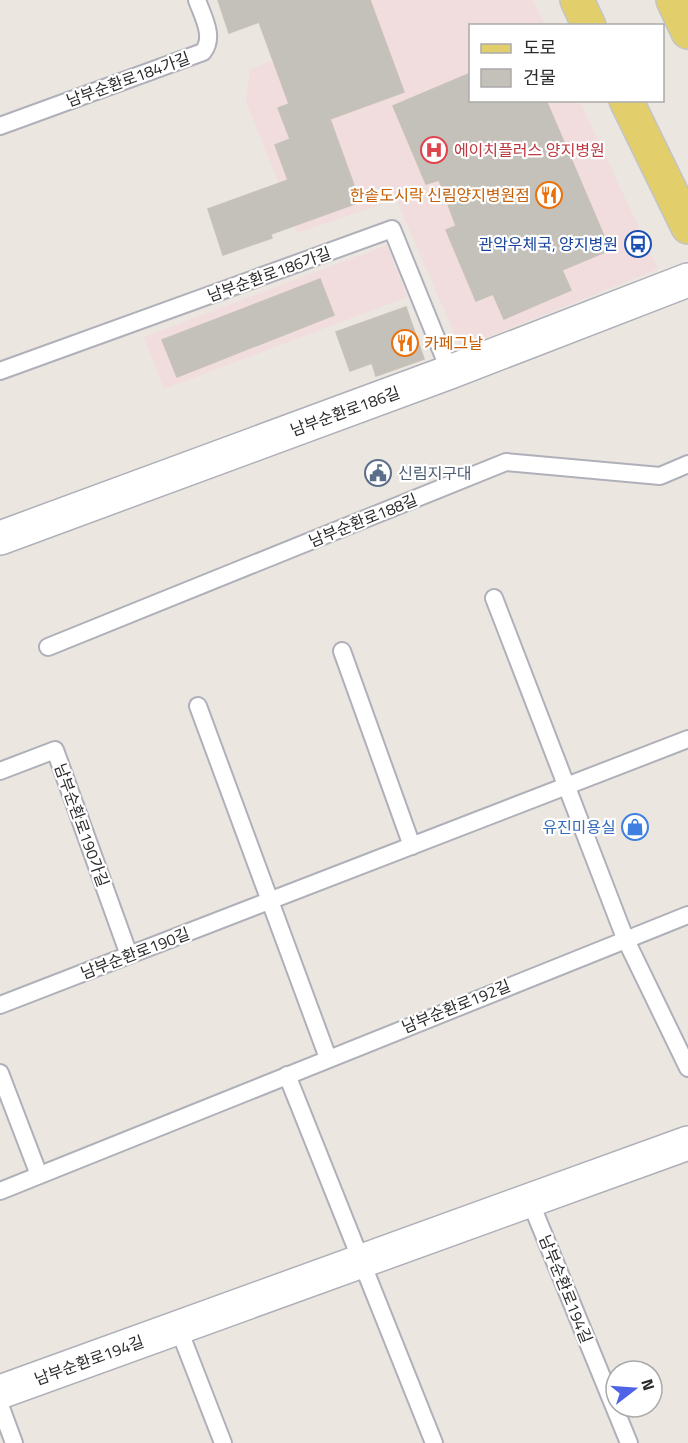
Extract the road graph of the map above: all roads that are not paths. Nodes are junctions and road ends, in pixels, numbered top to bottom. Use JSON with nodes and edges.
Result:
{"nodes":[{"id":1,"x":197,"y":0,"type":"edge"},
{"id":2,"x":577,"y":0,"type":"edge"},
{"id":3,"x":673,"y":0,"type":"edge"},
{"id":4,"x":588,"y":24,"type":"edge"},
{"id":5,"x":688,"y":32,"type":"edge"},
{"id":6,"x":627,"y":102,"type":"edge"},
{"id":7,"x":0,"y":126,"type":"edge"},
{"id":8,"x":688,"y":227,"type":"edge"},
{"id":9,"x":688,"y":280,"type":"edge"},
{"id":10,"x":0,"y":371,"type":"edge"},
{"id":11,"x":450,"y":372,"type":"junction"},
{"id":12,"x":688,"y":464,"type":"edge"},
{"id":13,"x":0,"y":538,"type":"edge"},
{"id":14,"x":494,"y":598,"type":"dead end"},
{"id":15,"x":48,"y":647,"type":"dead end"},
{"id":16,"x":342,"y":651,"type":"dead end"},
{"id":17,"x":198,"y":706,"type":"dead end"},
{"id":18,"x":688,"y":739,"type":"edge"},
{"id":19,"x":0,"y":771,"type":"edge"},
{"id":20,"x":567,"y":786,"type":"junction"},
{"id":21,"x":412,"y":846,"type":"junction"},
{"id":22,"x":270,"y":901,"type":"junction"},
{"id":23,"x":688,"y":915,"type":"edge"},
{"id":24,"x":625,"y":938,"type":"junction"},
{"id":25,"x":129,"y":955,"type":"junction"},
{"id":26,"x":0,"y":1005,"type":"edge"},
{"id":27,"x":328,"y":1058,"type":"junction"},
{"id":28,"x":688,"y":1068,"type":"edge"},
{"id":29,"x":0,"y":1073,"type":"edge"},
{"id":30,"x":287,"y":1075,"type":"junction"},
{"id":31,"x":688,"y":1143,"type":"edge"},
{"id":32,"x":39,"y":1175,"type":"junction"},
{"id":33,"x":0,"y":1191,"type":"edge"},
{"id":34,"x":530,"y":1201,"type":"junction"},
{"id":35,"x":361,"y":1262,"type":"junction"},
{"id":36,"x":178,"y":1327,"type":"junction"},
{"id":37,"x":0,"y":1392,"type":"edge"},
{"id":38,"x":0,"y":1405,"type":"edge"},
{"id":39,"x":14,"y":1443,"type":"edge"},
{"id":40,"x":223,"y":1443,"type":"edge"},
{"id":41,"x":434,"y":1443,"type":"edge"},
{"id":42,"x":629,"y":1443,"type":"edge"}],
"edges":[{"from":1,"to":7,"type":"lane","name":"남부순환로184가길"},
{"from":2,"to":4,"type":"main road"},
{"from":3,"to":5,"type":"main road"},
{"from":6,"to":8,"type":"main road"},
{"from":9,"to":11,"type":"street","name":"남부순환로186길"},
{"from":10,"to":11,"type":"lane","name":"남부순환로186가길"},
{"from":11,"to":13,"type":"street","name":"남부순환로186길"},
{"from":12,"to":15,"type":"lane","name":"남부순환로188길"},
{"from":14,"to":20,"type":"lane"},
{"from":16,"to":21,"type":"lane"},
{"from":17,"to":22,"type":"lane"},
{"from":18,"to":20,"type":"lane","name":"남부순환로190길"},
{"from":19,"to":25,"type":"lane","name":"남부순환로190가길"},
{"from":20,"to":21,"type":"lane","name":"남부순환로190길"},
{"from":20,"to":24,"type":"lane"},
{"from":21,"to":22,"type":"lane","name":"남부순환로190길"},
{"from":22,"to":25,"type":"lane","name":"남부순환로190길"},
{"from":22,"to":27,"type":"lane"},
{"from":23,"to":24,"type":"lane","name":"남부순환로192길"},
{"from":24,"to":27,"type":"lane","name":"남부순환로192길"},
{"from":24,"to":28,"type":"lane"},
{"from":25,"to":26,"type":"lane","name":"남부순환로190길"},
{"from":27,"to":30,"type":"lane","name":"남부순환로192길"},
{"from":29,"to":32,"type":"lane"},
{"from":30,"to":32,"type":"lane","name":"남부순환로192길"},
{"from":30,"to":35,"type":"lane"},
{"from":31,"to":34,"type":"street","name":"남부순환로194길"},
{"from":32,"to":33,"type":"lane","name":"남부순환로192길"},
{"from":34,"to":35,"type":"street","name":"남부순환로194길"},
{"from":34,"to":42,"type":"lane","name":"남부순환로194길"},
{"from":35,"to":36,"type":"street","name":"남부순환로194길"},
{"from":35,"to":41,"type":"lane"},
{"from":36,"to":37,"type":"street","name":"남부순환로194길"},
{"from":36,"to":40,"type":"lane"},
{"from":38,"to":39,"type":"lane"}]}
